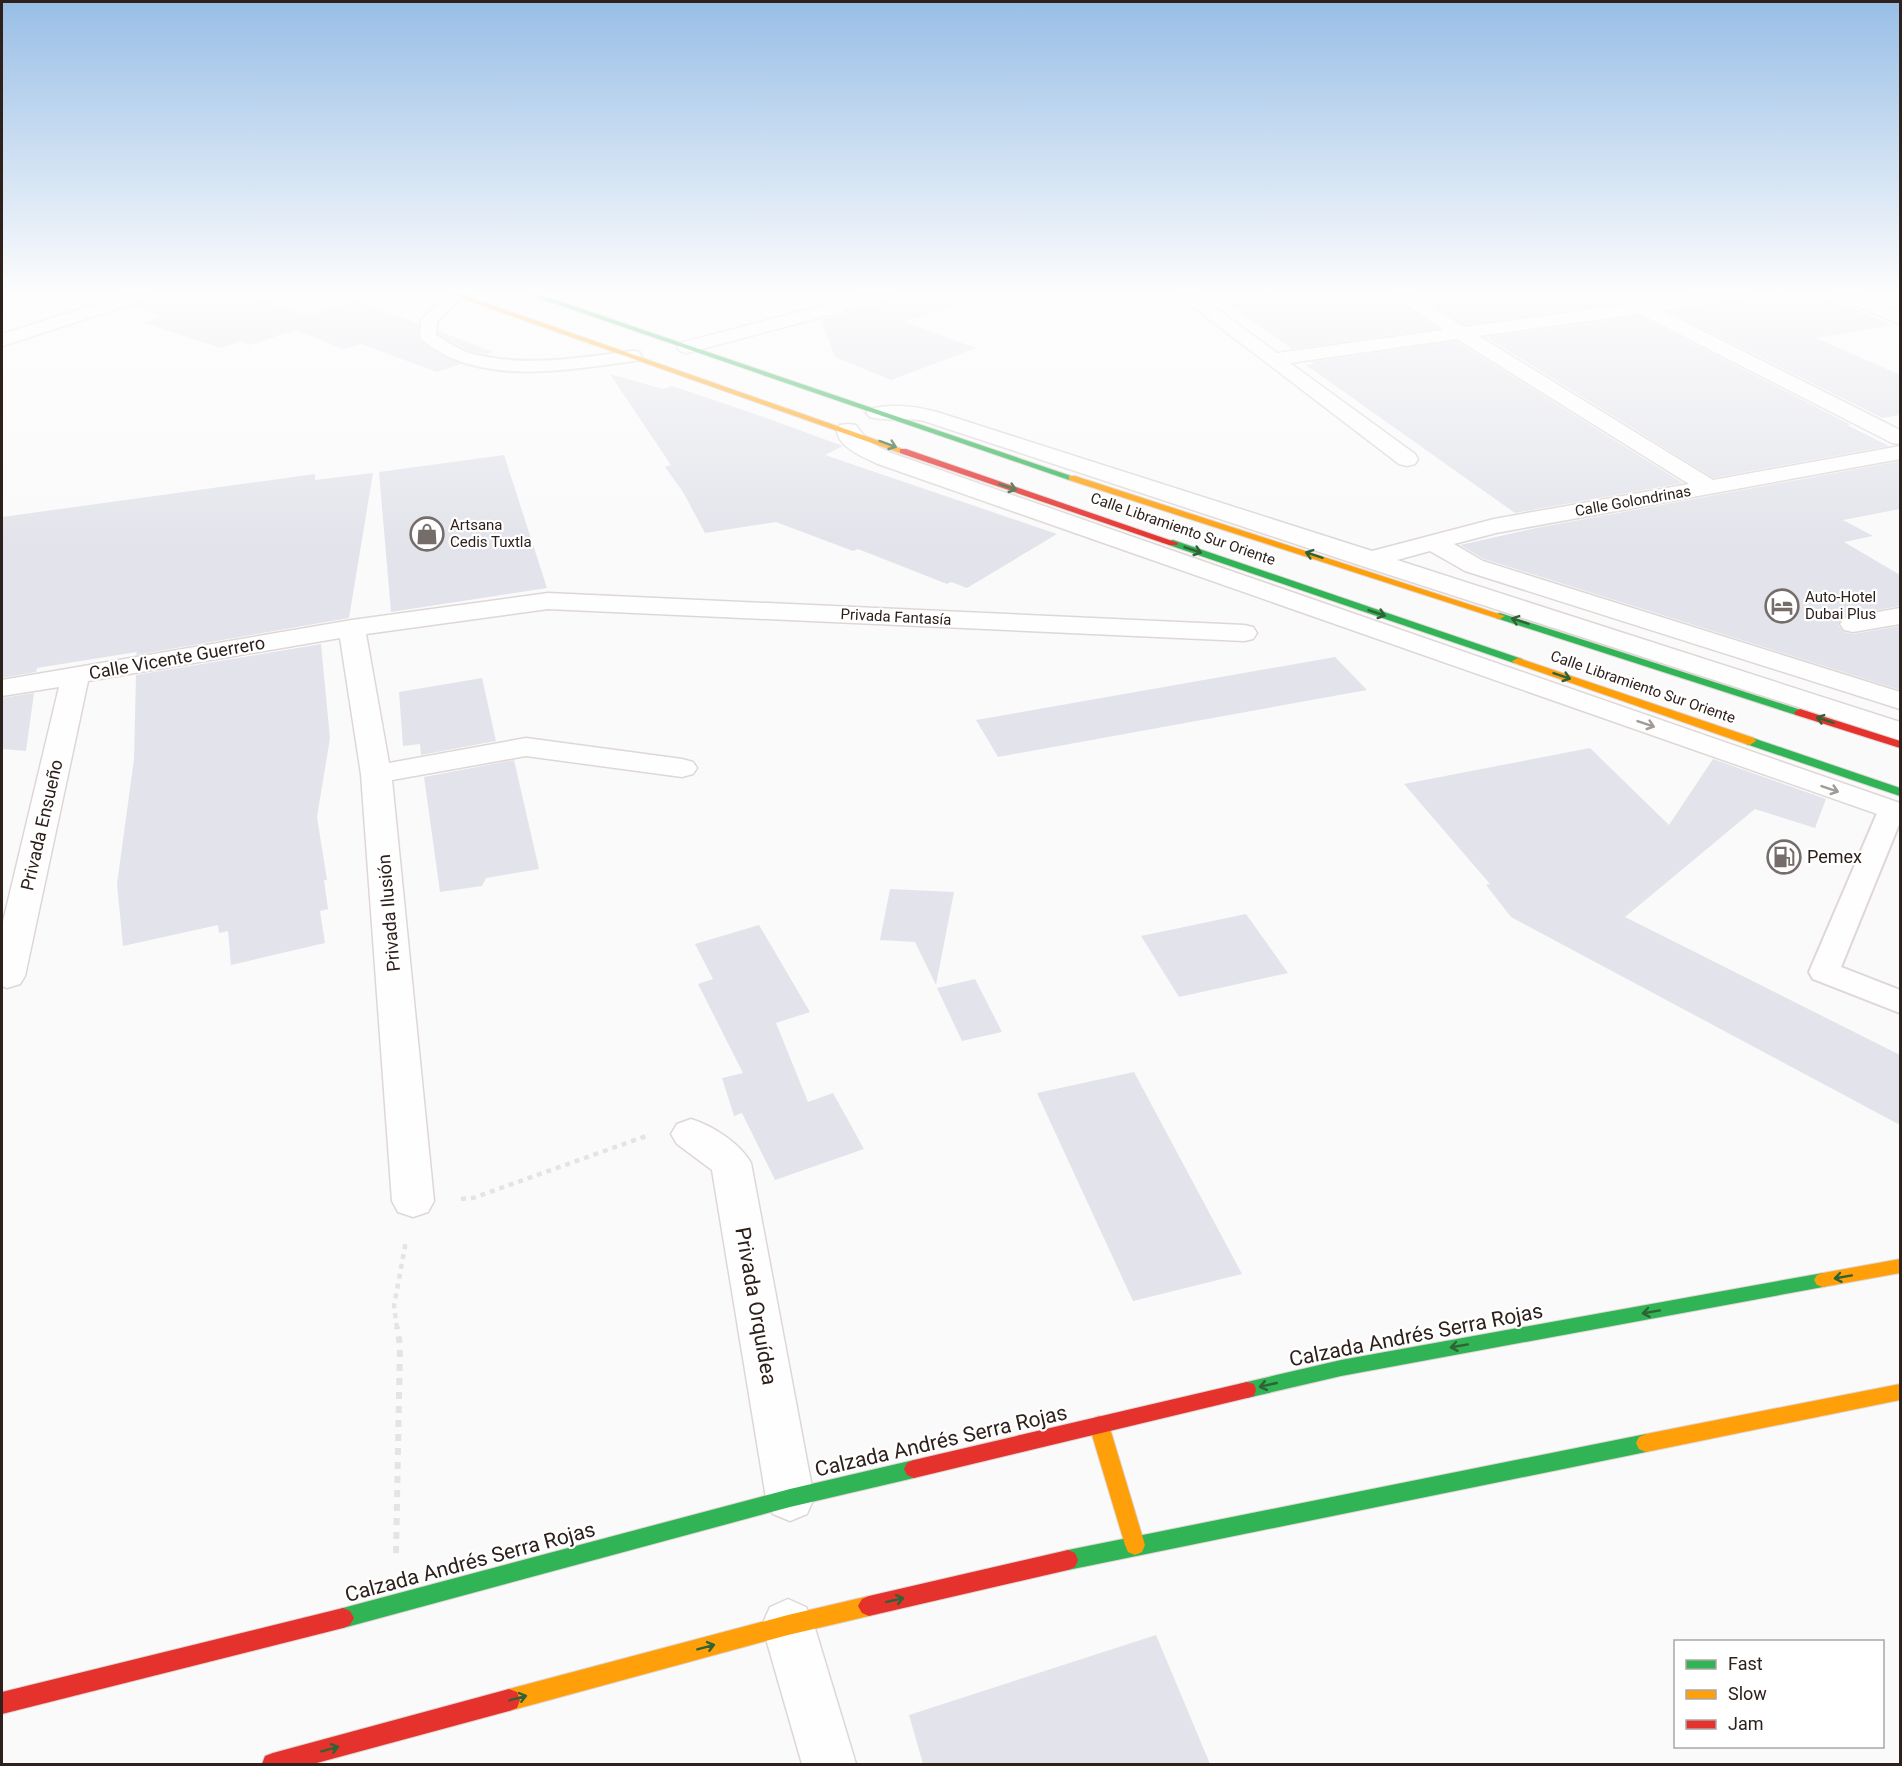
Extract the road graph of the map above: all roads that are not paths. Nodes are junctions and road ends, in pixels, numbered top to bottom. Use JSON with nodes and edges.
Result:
{"nodes":[{"id":1,"x":695,"y":377,"type":"edge"},
{"id":2,"x":775,"y":377,"type":"edge"},
{"id":3,"x":1298,"y":377,"type":"edge"},
{"id":4,"x":1533,"y":377,"type":"edge"},
{"id":5,"x":1780,"y":377,"type":"edge"},
{"id":6,"x":877,"y":413,"type":"junction"},
{"id":7,"x":848,"y":430,"type":"junction"},
{"id":8,"x":1900,"y":438,"type":"edge"},
{"id":9,"x":1900,"y":453,"type":"edge"},
{"id":10,"x":1407,"y":459,"type":"dead end"},
{"id":11,"x":1711,"y":488,"type":"junction"},
{"id":12,"x":1432,"y":542,"type":"junction"},
{"id":13,"x":1368,"y":560,"type":"junction"},
{"id":14,"x":1900,"y":616,"type":"edge"},
{"id":15,"x":1853,"y":624,"type":"dead end"},
{"id":16,"x":352,"y":628,"type":"junction"},
{"id":17,"x":1244,"y":633,"type":"dead end"},
{"id":18,"x":76,"y":675,"type":"junction"},
{"id":19,"x":2,"y":688,"type":"edge"},
{"id":20,"x":1900,"y":701,"type":"edge"},
{"id":21,"x":1900,"y":731,"type":"edge"},
{"id":22,"x":1900,"y":745,"type":"edge"},
{"id":23,"x":682,"y":768,"type":"dead end"},
{"id":24,"x":376,"y":774,"type":"junction"},
{"id":25,"x":1897,"y":805,"type":"edge"},
{"id":26,"x":1891,"y":844,"type":"edge"},
{"id":27,"x":7,"y":976,"type":"dead end"},
{"id":28,"x":1900,"y":1002,"type":"edge"},
{"id":29,"x":691,"y":1134,"type":"road end"},
{"id":30,"x":413,"y":1201,"type":"road end"},
{"id":31,"x":1900,"y":1266,"type":"edge"},
{"id":32,"x":1900,"y":1392,"type":"edge"},
{"id":33,"x":1100,"y":1425,"type":"junction"},
{"id":34,"x":790,"y":1497,"type":"junction"},
{"id":35,"x":1135,"y":1545,"type":"junction"},
{"id":36,"x":788,"y":1625,"type":"junction"},
{"id":37,"x":2,"y":1703,"type":"edge"},
{"id":38,"x":273,"y":1764,"type":"edge"},
{"id":39,"x":829,"y":1764,"type":"edge"}],
"edges":[{"from":1,"to":7,"type":"main road","name":"Calle Libramiento Sur Oriente"},
{"from":2,"to":6,"type":"main road","name":"Calle Libramiento Sur Oriente"},
{"from":3,"to":10,"type":"street"},
{"from":4,"to":11,"type":"street"},
{"from":5,"to":8,"type":"street"},
{"from":6,"to":13,"type":"street"},
{"from":22,"to":6,"type":"main road","name":"Calle Libramiento Sur Oriente","one_way":true},
{"from":7,"to":25,"type":"main road","name":"Calle Libramiento Sur Oriente","one_way":true},
{"from":7,"to":25,"type":"street","one_way":true},
{"from":9,"to":11,"type":"street","name":"Calle Golondrinas"},
{"from":11,"to":12,"type":"street","name":"Calle Golondrinas"},
{"from":12,"to":13,"type":"street","name":"Calle Golondrinas"},
{"from":12,"to":20,"type":"street"},
{"from":13,"to":21,"type":"street"},
{"from":14,"to":15,"type":"street"},
{"from":16,"to":17,"type":"street","name":"Privada Fantasía"},
{"from":16,"to":18,"type":"street","name":"Calle Vicente Guerrero"},
{"from":16,"to":24,"type":"street","name":"Privada Ilusión"},
{"from":18,"to":19,"type":"street","name":"Calle Vicente Guerrero"},
{"from":18,"to":27,"type":"street","name":"Privada Ensueño"},
{"from":23,"to":24,"type":"street"},
{"from":24,"to":30,"type":"street","name":"Privada Ilusión"},
{"from":25,"to":26,"type":"lane"},
{"from":26,"to":28,"type":"lane"},
{"from":29,"to":34,"type":"street","name":"Privada Orquídea"},
{"from":31,"to":33,"type":"main road","name":"Calzada Andrés Serra Rojas","one_way":true},
{"from":32,"to":35,"type":"main road"},
{"from":33,"to":34,"type":"main road","name":"Calzada Andrés Serra Rojas"},
{"from":33,"to":35,"type":"main road"},
{"from":34,"to":37,"type":"main road","name":"Calzada Andrés Serra Rojas"},
{"from":36,"to":35,"type":"main road","one_way":true},
{"from":38,"to":36,"type":"main road","one_way":true},
{"from":36,"to":39,"type":"street"}]}
